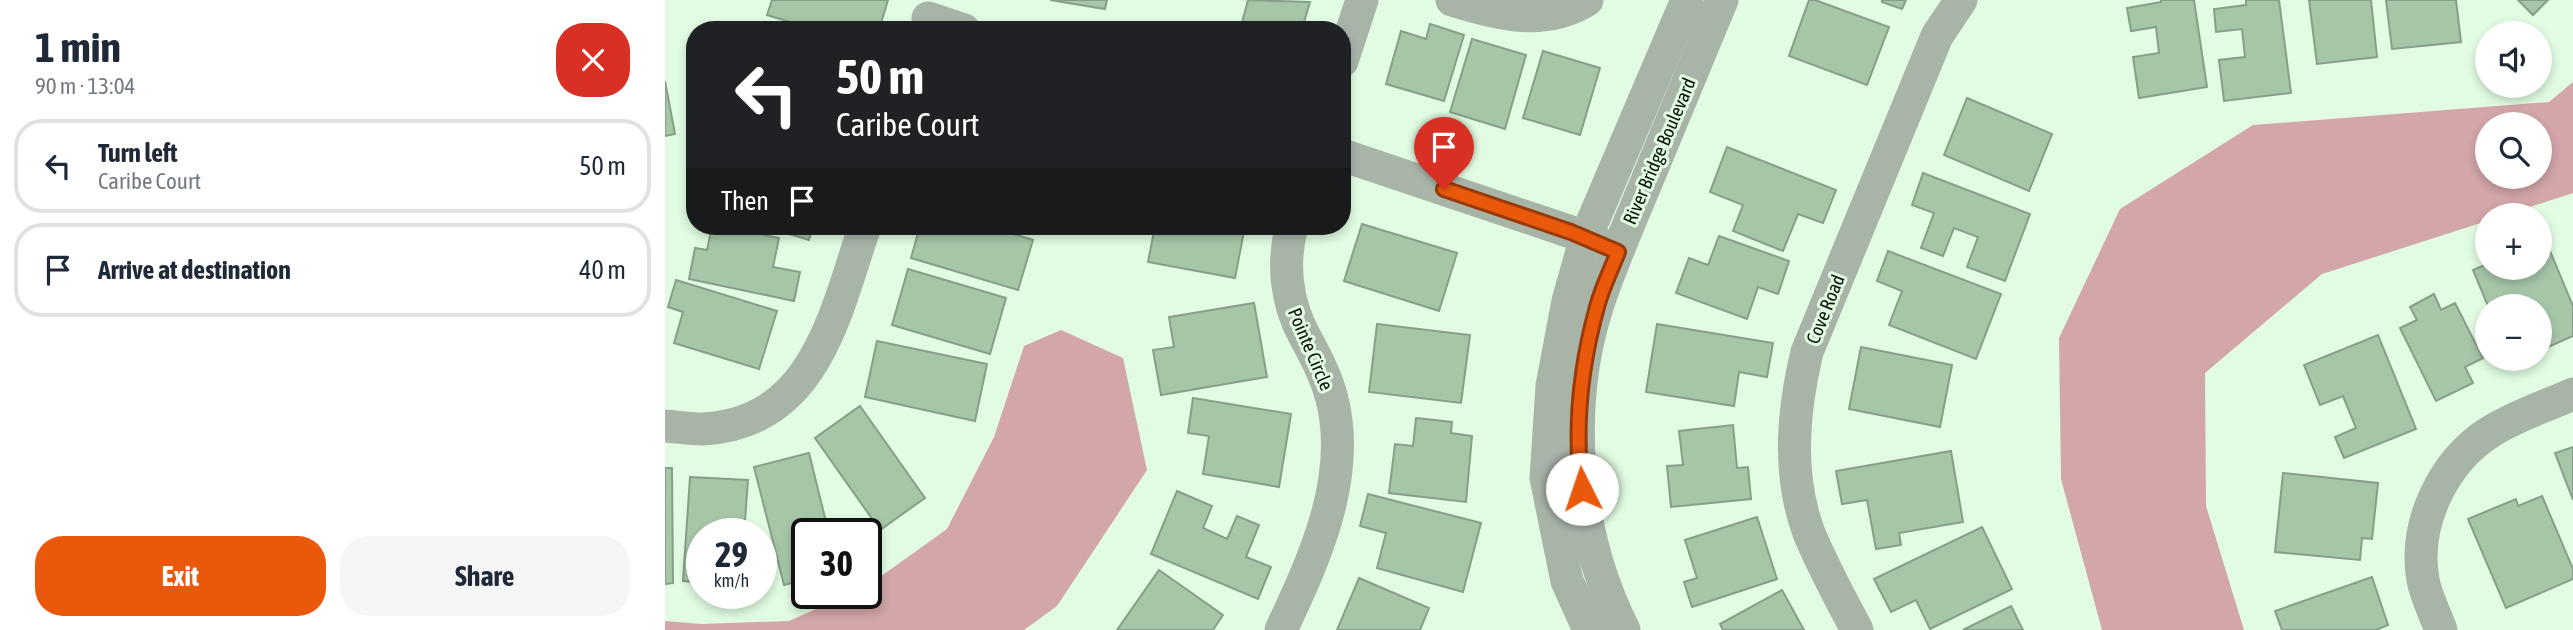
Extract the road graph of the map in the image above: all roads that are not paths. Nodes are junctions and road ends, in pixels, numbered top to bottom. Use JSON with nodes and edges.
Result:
{"nodes":[{"id":1,"x":1362,"y":0,"type":"edge"},
{"id":2,"x":1452,"y":0,"type":"edge"},
{"id":3,"x":1587,"y":0,"type":"edge"},
{"id":4,"x":1687,"y":0,"type":"edge"},
{"id":5,"x":1722,"y":0,"type":"edge"},
{"id":6,"x":1961,"y":0,"type":"edge"},
{"id":7,"x":1351,"y":34,"type":"edge"},
{"id":8,"x":1351,"y":158,"type":"edge"},
{"id":9,"x":862,"y":235,"type":"edge"},
{"id":10,"x":1291,"y":235,"type":"edge"},
{"id":11,"x":1586,"y":237,"type":"junction"},
{"id":12,"x":1618,"y":252,"type":"junction"},
{"id":13,"x":2573,"y":394,"type":"edge"},
{"id":14,"x":665,"y":426,"type":"edge"},
{"id":15,"x":1281,"y":630,"type":"edge"},
{"id":16,"x":1589,"y":630,"type":"edge"},
{"id":17,"x":1624,"y":630,"type":"edge"},
{"id":18,"x":1857,"y":630,"type":"edge"},
{"id":19,"x":2441,"y":630,"type":"edge"}],
"edges":[{"from":1,"to":7,"type":"street"},
{"from":2,"to":3,"type":"street"},
{"from":4,"to":11,"type":"street","name":"River Bridge Boulevard"},
{"from":5,"to":12,"type":"street","name":"River Bridge Boulevard"},
{"from":6,"to":18,"type":"street","name":"Cove Road"},
{"from":8,"to":11,"type":"street"},
{"from":9,"to":14,"type":"street"},
{"from":10,"to":15,"type":"street","name":"Pointe Circle"},
{"from":11,"to":12,"type":"street"},
{"from":11,"to":16,"type":"street","name":"River Bridge Boulevard"},
{"from":12,"to":17,"type":"street","name":"River Bridge Boulevard"},
{"from":13,"to":19,"type":"street"}]}
